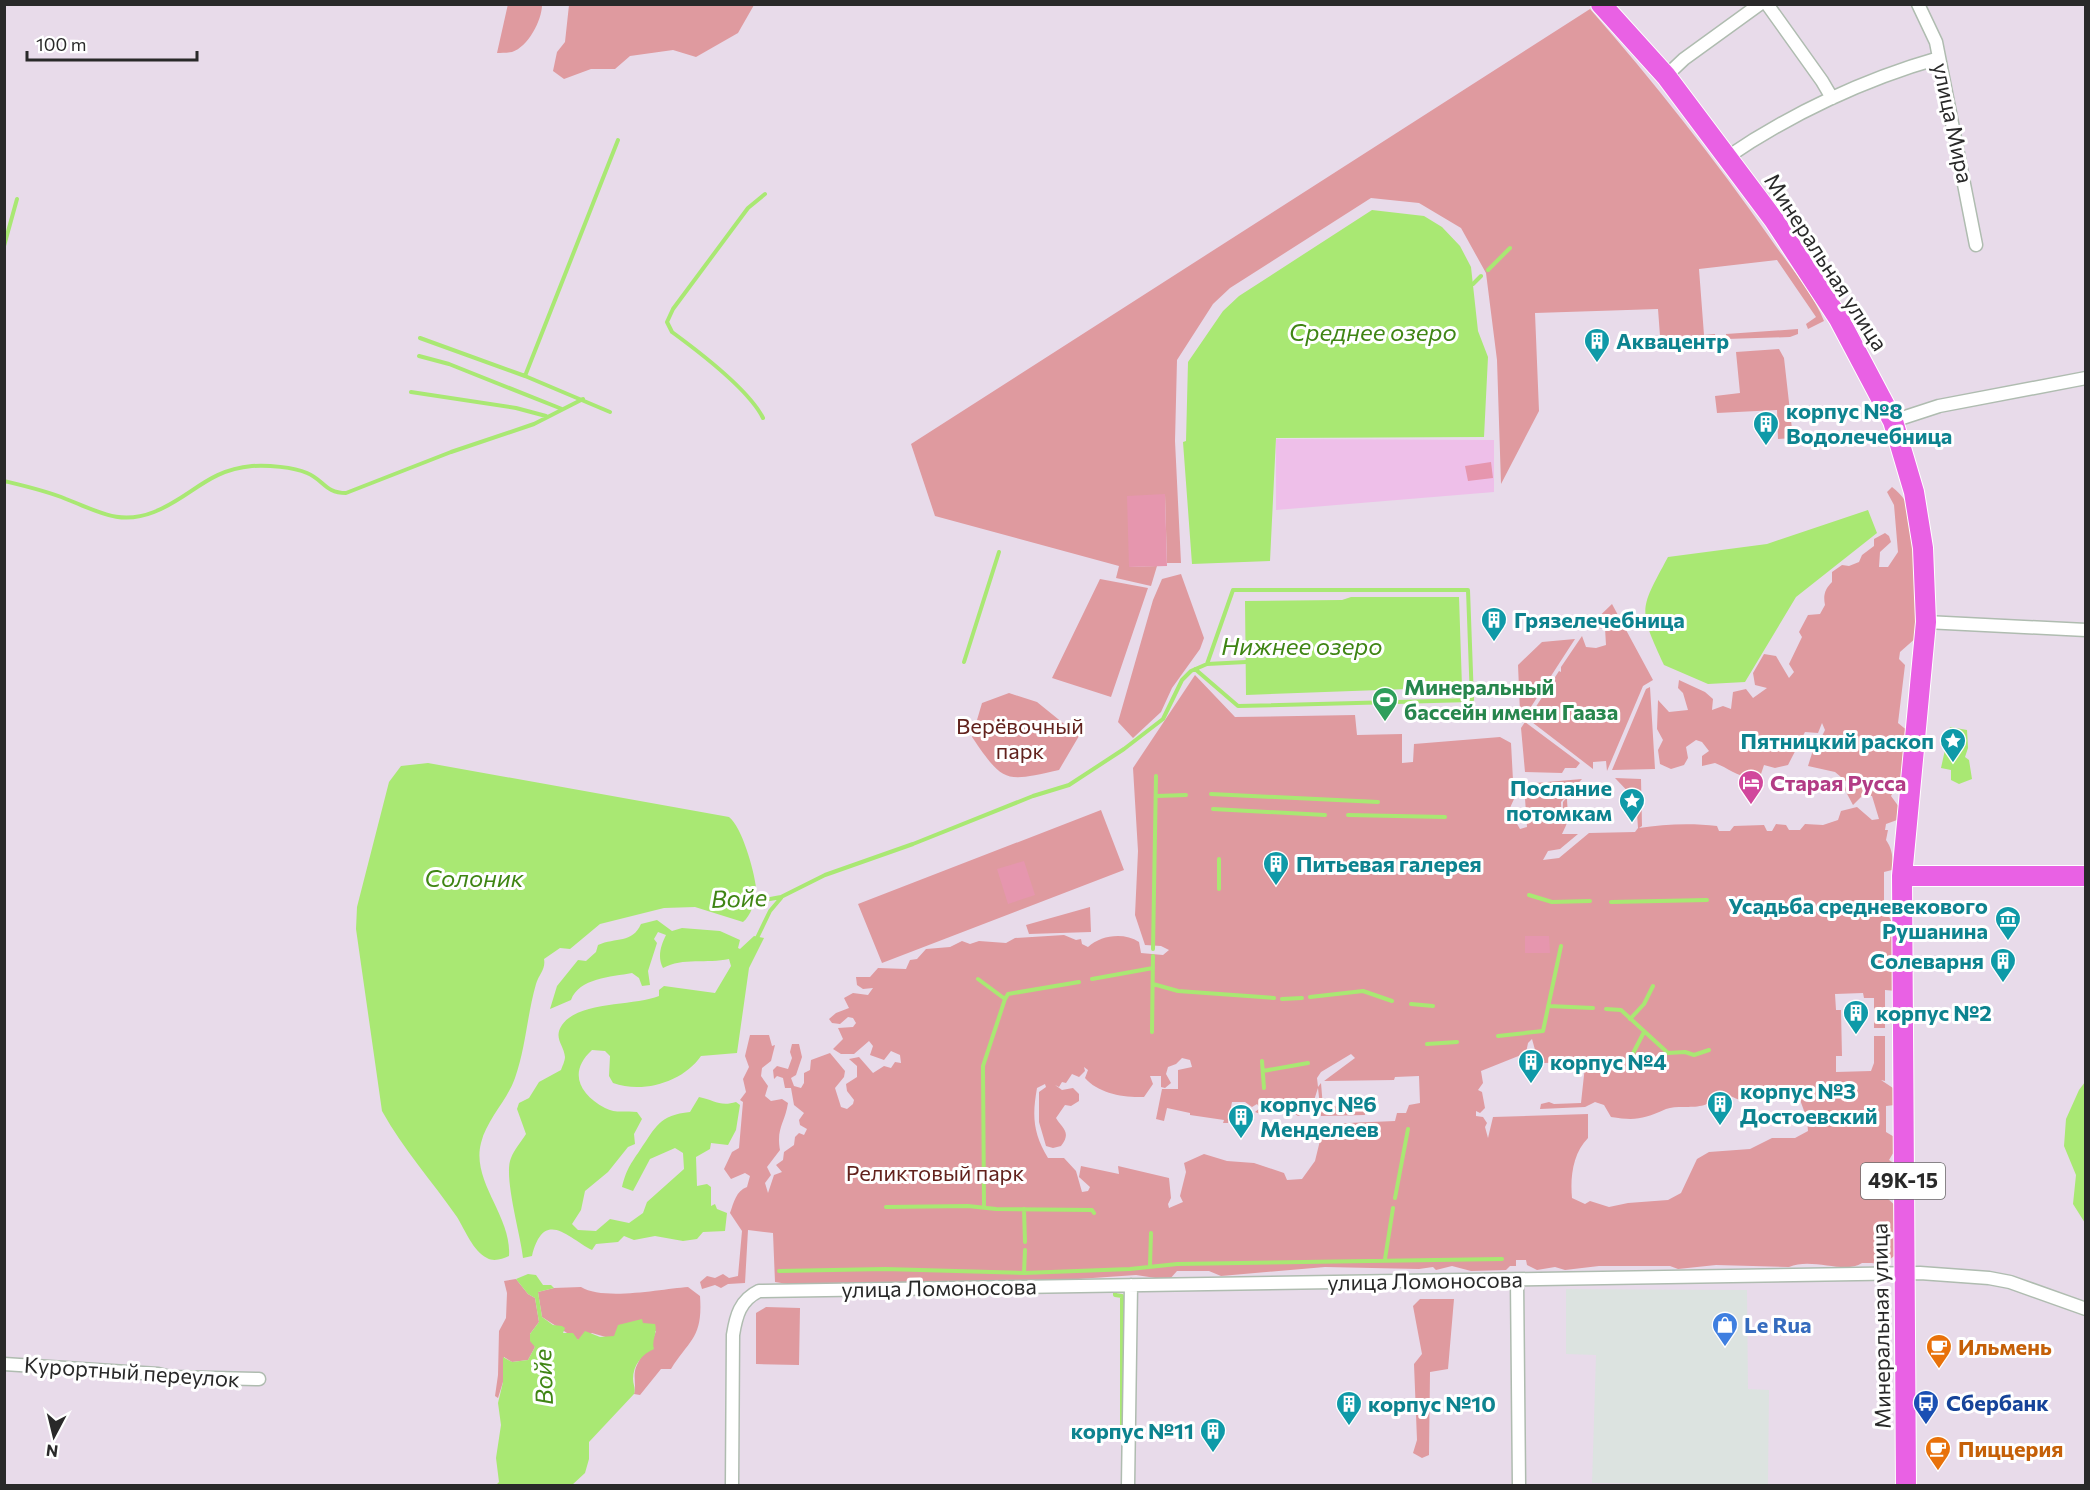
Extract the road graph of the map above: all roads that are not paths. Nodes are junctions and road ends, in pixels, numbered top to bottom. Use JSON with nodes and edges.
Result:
{"nodes":[{"id":1,"x":1601,"y":4,"type":"edge"},
{"id":2,"x":1760,"y":4,"type":"edge"},
{"id":3,"x":1767,"y":4,"type":"edge"},
{"id":4,"x":1918,"y":4,"type":"edge"},
{"id":5,"x":1939,"y":58,"type":"junction"},
{"id":6,"x":1666,"y":76,"type":"junction"},
{"id":7,"x":1832,"y":98,"type":"junction"},
{"id":8,"x":1726,"y":158,"type":"junction"},
{"id":9,"x":1976,"y":245,"type":"dead end"},
{"id":10,"x":2085,"y":378,"type":"edge"},
{"id":11,"x":1893,"y":421,"type":"junction"},
{"id":12,"x":1926,"y":622,"type":"junction"},
{"id":13,"x":2085,"y":630,"type":"edge"},
{"id":14,"x":1909,"y":876,"type":"junction"},
{"id":15,"x":2085,"y":876,"type":"edge"},
{"id":16,"x":1905,"y":1273,"type":"junction"},
{"id":17,"x":1517,"y":1280,"type":"junction"},
{"id":18,"x":1131,"y":1285,"type":"junction"},
{"id":19,"x":2085,"y":1310,"type":"edge"},
{"id":20,"x":4,"y":1364,"type":"edge"},
{"id":21,"x":259,"y":1379,"type":"dead end"},
{"id":22,"x":732,"y":1485,"type":"edge"},
{"id":23,"x":1128,"y":1485,"type":"edge"},
{"id":24,"x":1519,"y":1485,"type":"edge"},
{"id":25,"x":1906,"y":1485,"type":"edge"}],
"edges":[{"from":1,"to":6,"type":"main road","name":"Минеральная улица"},
{"from":2,"to":6,"type":"street"},
{"from":3,"to":7,"type":"street"},
{"from":4,"to":5,"type":"street","name":"улица Мира"},
{"from":5,"to":7,"type":"street"},
{"from":5,"to":9,"type":"street","name":"улица Мира"},
{"from":6,"to":8,"type":"main road","name":"Минеральная улица"},
{"from":7,"to":8,"type":"street"},
{"from":8,"to":11,"type":"main road","name":"Минеральная улица"},
{"from":10,"to":11,"type":"street"},
{"from":11,"to":12,"type":"main road","name":"Минеральная улица"},
{"from":12,"to":13,"type":"street"},
{"from":12,"to":14,"type":"main road","name":"Минеральная улица"},
{"from":14,"to":15,"type":"main road"},
{"from":14,"to":16,"type":"main road","name":"Минеральная улица","number":"49К-15"},
{"from":16,"to":17,"type":"street","name":"улица Ломоносова"},
{"from":16,"to":19,"type":"street","name":"улица Ломоносова"},
{"from":16,"to":25,"type":"main road","name":"Минеральная улица","number":"49К-15"},
{"from":17,"to":18,"type":"street","name":"улица Ломоносова"},
{"from":17,"to":24,"type":"street"},
{"from":18,"to":22,"type":"street","name":"улица Ломоносова"},
{"from":18,"to":23,"type":"street"},
{"from":20,"to":21,"type":"street","name":"Курортный переулок"}]}
